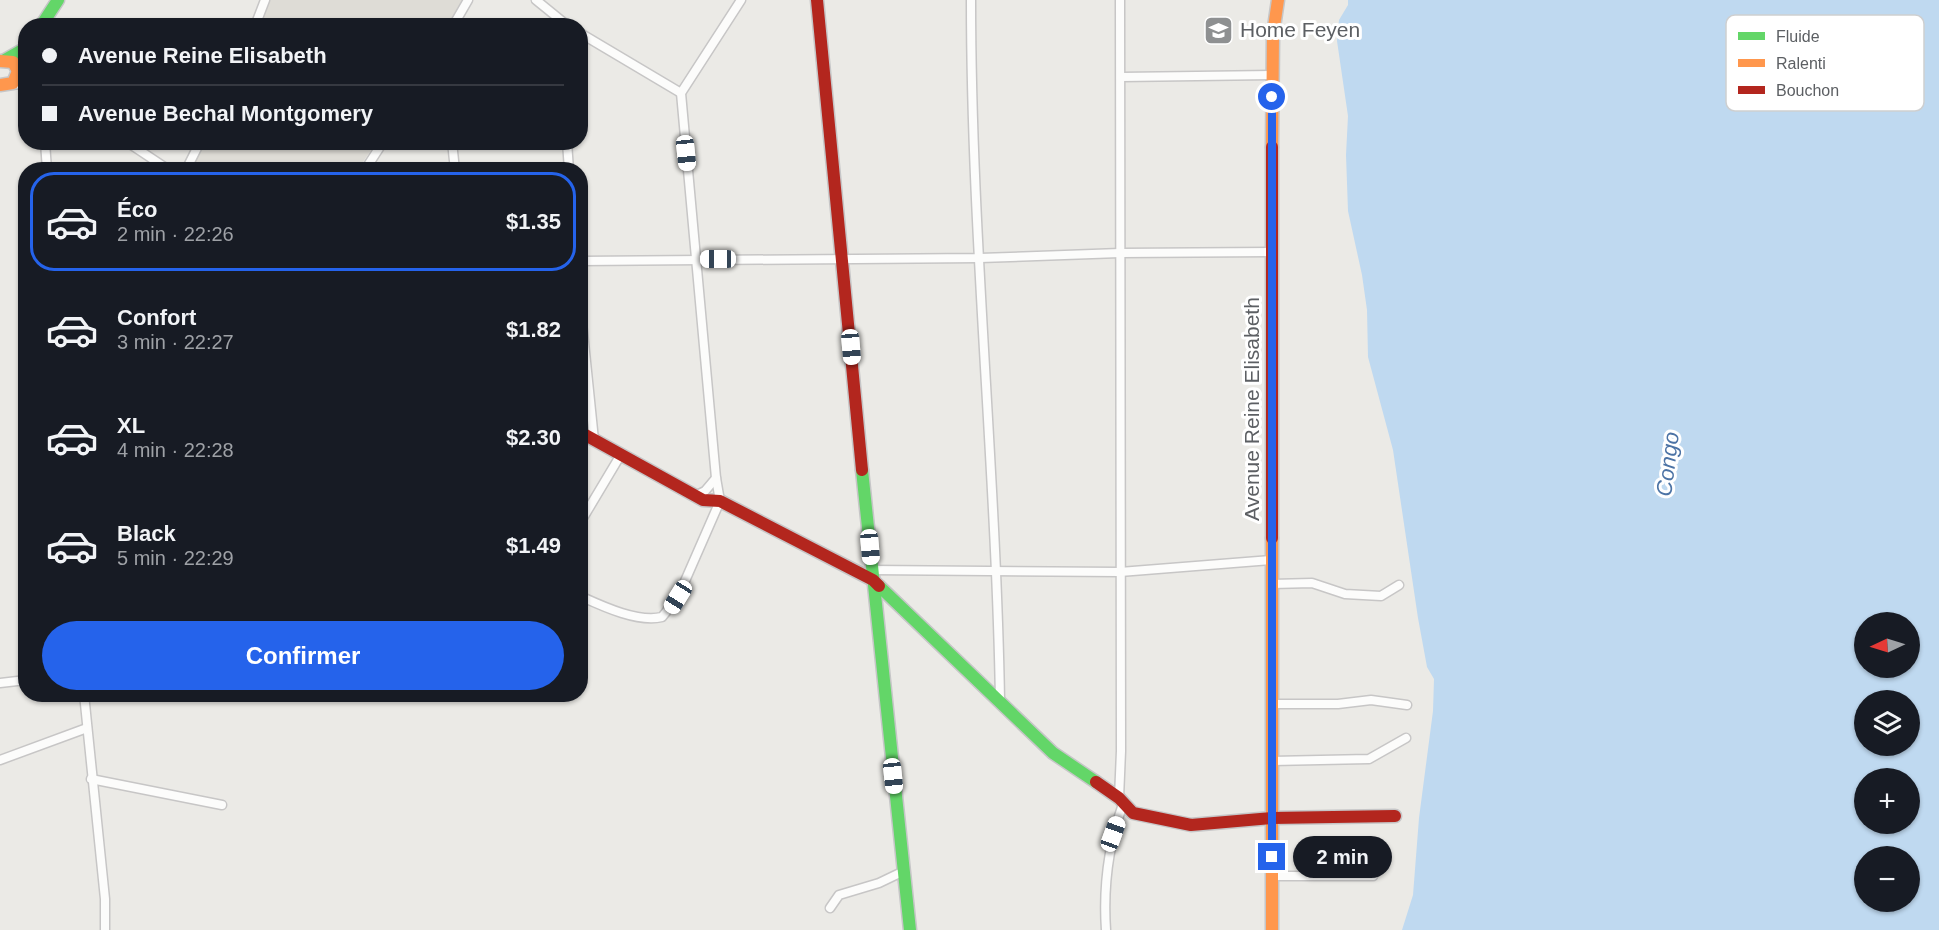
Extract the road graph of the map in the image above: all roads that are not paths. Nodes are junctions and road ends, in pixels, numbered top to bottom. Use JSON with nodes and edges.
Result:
{"nodes":[{"id":1,"x":58,"y":0,"type":"edge"},
{"id":2,"x":265,"y":0,"type":"edge"},
{"id":3,"x":468,"y":0,"type":"edge"},
{"id":4,"x":536,"y":0,"type":"edge"},
{"id":5,"x":741,"y":0,"type":"edge"},
{"id":6,"x":817,"y":0,"type":"edge"},
{"id":7,"x":971,"y":0,"type":"edge"},
{"id":8,"x":1120,"y":0,"type":"edge"},
{"id":9,"x":1278,"y":0,"type":"edge"},
{"id":10,"x":46,"y":18,"type":"edge"},
{"id":11,"x":258,"y":18,"type":"edge"},
{"id":12,"x":458,"y":18,"type":"edge"},
{"id":13,"x":553,"y":18,"type":"edge"},
{"id":14,"x":588,"y":38,"type":"edge"},
{"id":15,"x":18,"y":53,"type":"edge"},
{"id":16,"x":3,"y":60,"type":"edge"},
{"id":17,"x":18,"y":69,"type":"edge"},
{"id":18,"x":1272,"y":75,"type":"junction"},
{"id":19,"x":18,"y":76,"type":"edge"},
{"id":20,"x":1121,"y":77,"type":"junction"},
{"id":21,"x":6,"y":85,"type":"edge"},
{"id":22,"x":681,"y":93,"type":"junction"},
{"id":23,"x":139,"y":150,"type":"edge"},
{"id":24,"x":157,"y":162,"type":"edge"},
{"id":25,"x":1272,"y":252,"type":"junction"},
{"id":26,"x":1120,"y":253,"type":"junction"},
{"id":27,"x":842,"y":258,"type":"junction"},
{"id":28,"x":980,"y":258,"type":"junction"},
{"id":29,"x":697,"y":259,"type":"junction"},
{"id":30,"x":588,"y":261,"type":"edge"},
{"id":31,"x":588,"y":389,"type":"edge"},
{"id":32,"x":590,"y":411,"type":"joint"},
{"id":33,"x":588,"y":437,"type":"edge"},
{"id":34,"x":594,"y":440,"type":"junction"},
{"id":35,"x":620,"y":456,"type":"junction"},
{"id":36,"x":716,"y":478,"type":"junction"},
{"id":37,"x":695,"y":496,"type":"junction"},
{"id":38,"x":720,"y":501,"type":"junction"},
{"id":39,"x":588,"y":511,"type":"edge"},
{"id":40,"x":1271,"y":560,"type":"junction"},
{"id":41,"x":997,"y":571,"type":"junction"},
{"id":42,"x":1120,"y":572,"type":"junction"},
{"id":43,"x":872,"y":575,"type":"junction"},
{"id":44,"x":1272,"y":584,"type":"junction"},
{"id":45,"x":1399,"y":585,"type":"dead end"},
{"id":46,"x":588,"y":600,"type":"edge"},
{"id":47,"x":18,"y":681,"type":"edge"},
{"id":48,"x":0,"y":683,"type":"edge"},
{"id":49,"x":1000,"y":700,"type":"junction"},
{"id":50,"x":85,"y":702,"type":"edge"},
{"id":51,"x":1272,"y":704,"type":"junction"},
{"id":52,"x":1407,"y":705,"type":"dead end"},
{"id":53,"x":87,"y":728,"type":"junction"},
{"id":54,"x":1406,"y":738,"type":"dead end"},
{"id":55,"x":0,"y":760,"type":"edge"},
{"id":56,"x":1272,"y":761,"type":"junction"},
{"id":57,"x":91,"y":778,"type":"junction"},
{"id":58,"x":1121,"y":801,"type":"junction"},
{"id":59,"x":222,"y":805,"type":"dead end"},
{"id":60,"x":1395,"y":816,"type":"dead end"},
{"id":61,"x":1272,"y":818,"type":"junction"},
{"id":62,"x":904,"y":871,"type":"junction"},
{"id":63,"x":1273,"y":876,"type":"junction"},
{"id":64,"x":1373,"y":876,"type":"dead end"},
{"id":65,"x":830,"y":908,"type":"dead end"},
{"id":66,"x":105,"y":930,"type":"edge"},
{"id":67,"x":910,"y":930,"type":"edge"},
{"id":68,"x":1106,"y":930,"type":"edge"},
{"id":69,"x":1272,"y":930,"type":"edge"}],
"edges":[{"from":1,"to":10,"type":"street"},
{"from":2,"to":11,"type":"street"},
{"from":3,"to":12,"type":"street"},
{"from":4,"to":13,"type":"street"},
{"from":5,"to":22,"type":"street"},
{"from":6,"to":27,"type":"street"},
{"from":7,"to":28,"type":"street"},
{"from":8,"to":20,"type":"street"},
{"from":9,"to":18,"type":"street","name":"Avenue Reine Elisabeth"},
{"from":14,"to":22,"type":"street"},
{"from":15,"to":16,"type":"street"},
{"from":16,"to":17,"type":"street"},
{"from":18,"to":20,"type":"street"},
{"from":18,"to":25,"type":"street","name":"Avenue Reine Elisabeth"},
{"from":19,"to":21,"type":"street"},
{"from":20,"to":26,"type":"street"},
{"from":22,"to":29,"type":"street"},
{"from":23,"to":24,"type":"street"},
{"from":25,"to":26,"type":"street"},
{"from":25,"to":40,"type":"street","name":"Avenue Reine Elisabeth"},
{"from":26,"to":28,"type":"street"},
{"from":26,"to":42,"type":"street"},
{"from":27,"to":28,"type":"street"},
{"from":27,"to":29,"type":"street"},
{"from":27,"to":43,"type":"street"},
{"from":28,"to":41,"type":"street"},
{"from":29,"to":30,"type":"street"},
{"from":29,"to":36,"type":"street"},
{"from":31,"to":32,"type":"street"},
{"from":32,"to":34,"type":"street"},
{"from":33,"to":34,"type":"street"},
{"from":34,"to":35,"type":"street"},
{"from":35,"to":37,"type":"street"},
{"from":35,"to":39,"type":"street"},
{"from":36,"to":37,"type":"street"},
{"from":36,"to":38,"type":"street"},
{"from":37,"to":38,"type":"street"},
{"from":38,"to":43,"type":"street"},
{"from":38,"to":46,"type":"street"},
{"from":40,"to":42,"type":"street"},
{"from":40,"to":44,"type":"street","name":"Avenue Reine Elisabeth"},
{"from":41,"to":42,"type":"street"},
{"from":41,"to":43,"type":"street"},
{"from":41,"to":49,"type":"street"},
{"from":42,"to":58,"type":"street"},
{"from":43,"to":49,"type":"street"},
{"from":43,"to":62,"type":"street"},
{"from":44,"to":45,"type":"street"},
{"from":44,"to":51,"type":"street","name":"Avenue Reine Elisabeth"},
{"from":47,"to":48,"type":"street"},
{"from":49,"to":58,"type":"street"},
{"from":50,"to":53,"type":"street"},
{"from":51,"to":52,"type":"street"},
{"from":51,"to":56,"type":"street","name":"Avenue Reine Elisabeth"},
{"from":53,"to":55,"type":"street"},
{"from":53,"to":57,"type":"street"},
{"from":54,"to":56,"type":"street"},
{"from":56,"to":61,"type":"street","name":"Avenue Reine Elisabeth"},
{"from":57,"to":59,"type":"street"},
{"from":57,"to":66,"type":"street"},
{"from":58,"to":61,"type":"street"},
{"from":58,"to":68,"type":"street"},
{"from":60,"to":61,"type":"street"},
{"from":61,"to":63,"type":"street","name":"Avenue Reine Elisabeth"},
{"from":62,"to":65,"type":"street"},
{"from":62,"to":67,"type":"street"},
{"from":63,"to":64,"type":"street"},
{"from":63,"to":69,"type":"street","name":"Avenue Reine Elisabeth"}]}
